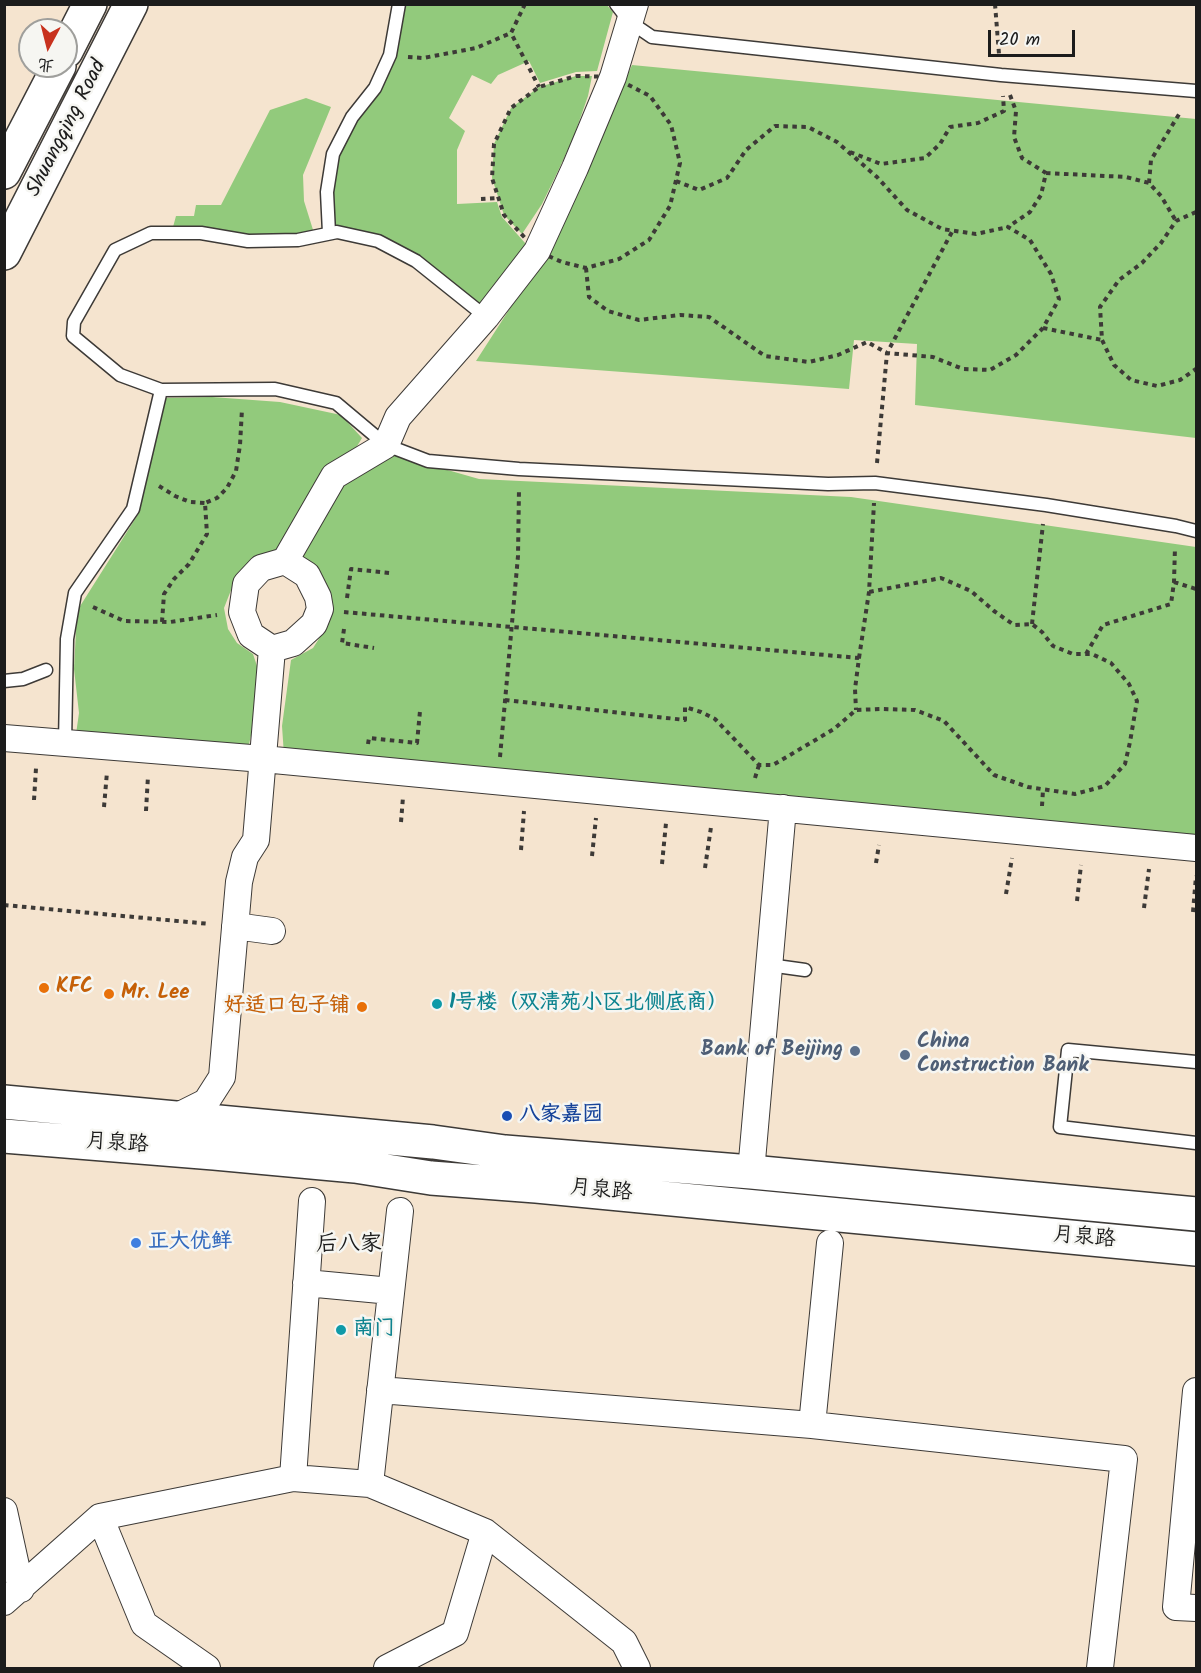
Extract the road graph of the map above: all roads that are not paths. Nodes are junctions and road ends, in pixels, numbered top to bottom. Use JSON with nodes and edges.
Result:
{"nodes":[{"id":1,"x":90,"y":4,"type":"edge"},
{"id":2,"x":131,"y":4,"type":"edge"},
{"id":3,"x":399,"y":4,"type":"edge"},
{"id":4,"x":627,"y":10,"type":"edge"},
{"id":5,"x":78,"y":28,"type":"edge"},
{"id":6,"x":52,"y":78,"type":"edge"},
{"id":7,"x":1195,"y":91,"type":"edge"},
{"id":8,"x":4,"y":172,"type":"edge"},
{"id":9,"x":329,"y":234,"type":"junction"},
{"id":10,"x":4,"y":253,"type":"edge"},
{"id":11,"x":486,"y":317,"type":"junction"},
{"id":12,"x":161,"y":390,"type":"junction"},
{"id":13,"x":386,"y":445,"type":"junction"},
{"id":14,"x":1197,"y":531,"type":"edge"},
{"id":15,"x":285,"y":561,"type":"junction"},
{"id":16,"x":272,"y":649,"type":"junction"},
{"id":17,"x":46,"y":670,"type":"dead end"},
{"id":18,"x":4,"y":681,"type":"edge"},
{"id":19,"x":4,"y":738,"type":"edge"},
{"id":20,"x":65,"y":743,"type":"junction"},
{"id":21,"x":263,"y":759,"type":"junction"},
{"id":22,"x":783,"y":808,"type":"junction"},
{"id":23,"x":1197,"y":848,"type":"edge"},
{"id":24,"x":235,"y":926,"type":"junction"},
{"id":25,"x":272,"y":931,"type":"dead end"},
{"id":26,"x":769,"y":965,"type":"junction"},
{"id":27,"x":805,"y":970,"type":"dead end"},
{"id":28,"x":1197,"y":1062,"type":"edge"},
{"id":29,"x":4,"y":1102,"type":"edge"},
{"id":30,"x":174,"y":1118,"type":"junction"},
{"id":31,"x":4,"y":1137,"type":"edge"},
{"id":32,"x":1197,"y":1143,"type":"edge"},
{"id":33,"x":751,"y":1172,"type":"junction"},
{"id":34,"x":312,"y":1201,"type":"dead end"},
{"id":35,"x":400,"y":1211,"type":"dead end"},
{"id":36,"x":1197,"y":1214,"type":"edge"},
{"id":37,"x":831,"y":1243,"type":"dead end"},
{"id":38,"x":1197,"y":1250,"type":"edge"},
{"id":39,"x":306,"y":1283,"type":"junction"},
{"id":40,"x":391,"y":1291,"type":"junction"},
{"id":41,"x":380,"y":1389,"type":"junction"},
{"id":42,"x":1197,"y":1391,"type":"edge"},
{"id":43,"x":812,"y":1425,"type":"junction"},
{"id":44,"x":293,"y":1478,"type":"junction"},
{"id":45,"x":370,"y":1484,"type":"junction"},
{"id":46,"x":4,"y":1511,"type":"edge"},
{"id":47,"x":100,"y":1518,"type":"junction"},
{"id":48,"x":485,"y":1532,"type":"junction"},
{"id":49,"x":13,"y":1596,"type":"edge"},
{"id":50,"x":1197,"y":1608,"type":"edge"},
{"id":51,"x":207,"y":1668,"type":"edge"},
{"id":52,"x":387,"y":1668,"type":"edge"},
{"id":53,"x":638,"y":1668,"type":"edge"},
{"id":54,"x":1100,"y":1668,"type":"edge"}],
"edges":[{"from":1,"to":5,"type":"main road","name":"Shuangqing Road"},
{"from":2,"to":10,"type":"main road","name":"Shuangqing Road"},
{"from":3,"to":9,"type":"lane"},
{"from":4,"to":7,"type":"lane"},
{"from":4,"to":11,"type":"street"},
{"from":6,"to":8,"type":"main road","name":"Shuangqing Road"},
{"from":9,"to":11,"type":"lane"},
{"from":9,"to":12,"type":"lane"},
{"from":11,"to":13,"type":"street"},
{"from":12,"to":13,"type":"lane"},
{"from":12,"to":20,"type":"lane"},
{"from":13,"to":14,"type":"lane"},
{"from":13,"to":15,"type":"street"},
{"from":15,"to":16,"type":"street"},
{"from":15,"to":16,"type":"street"},
{"from":16,"to":21,"type":"street"},
{"from":17,"to":18,"type":"lane"},
{"from":19,"to":20,"type":"street"},
{"from":20,"to":21,"type":"street"},
{"from":21,"to":22,"type":"street"},
{"from":21,"to":24,"type":"street"},
{"from":22,"to":23,"type":"street"},
{"from":22,"to":26,"type":"street"},
{"from":24,"to":25,"type":"street"},
{"from":24,"to":30,"type":"street"},
{"from":26,"to":27,"type":"lane"},
{"from":26,"to":33,"type":"street"},
{"from":28,"to":32,"type":"lane"},
{"from":29,"to":30,"type":"main road","name":"月泉路"},
{"from":30,"to":33,"type":"main road","name":"月泉路"},
{"from":31,"to":38,"type":"main road","name":"月泉路"},
{"from":33,"to":36,"type":"main road","name":"月泉路"},
{"from":34,"to":39,"type":"street"},
{"from":35,"to":40,"type":"street"},
{"from":37,"to":43,"type":"street"},
{"from":39,"to":40,"type":"street"},
{"from":39,"to":44,"type":"street"},
{"from":40,"to":41,"type":"street"},
{"from":41,"to":43,"type":"street"},
{"from":41,"to":45,"type":"street"},
{"from":42,"to":50,"type":"street"},
{"from":43,"to":54,"type":"street"},
{"from":44,"to":45,"type":"street"},
{"from":44,"to":47,"type":"street"},
{"from":45,"to":48,"type":"street"},
{"from":46,"to":49,"type":"street"},
{"from":47,"to":49,"type":"street"},
{"from":47,"to":51,"type":"street"},
{"from":48,"to":52,"type":"street"},
{"from":48,"to":53,"type":"street"}]}
